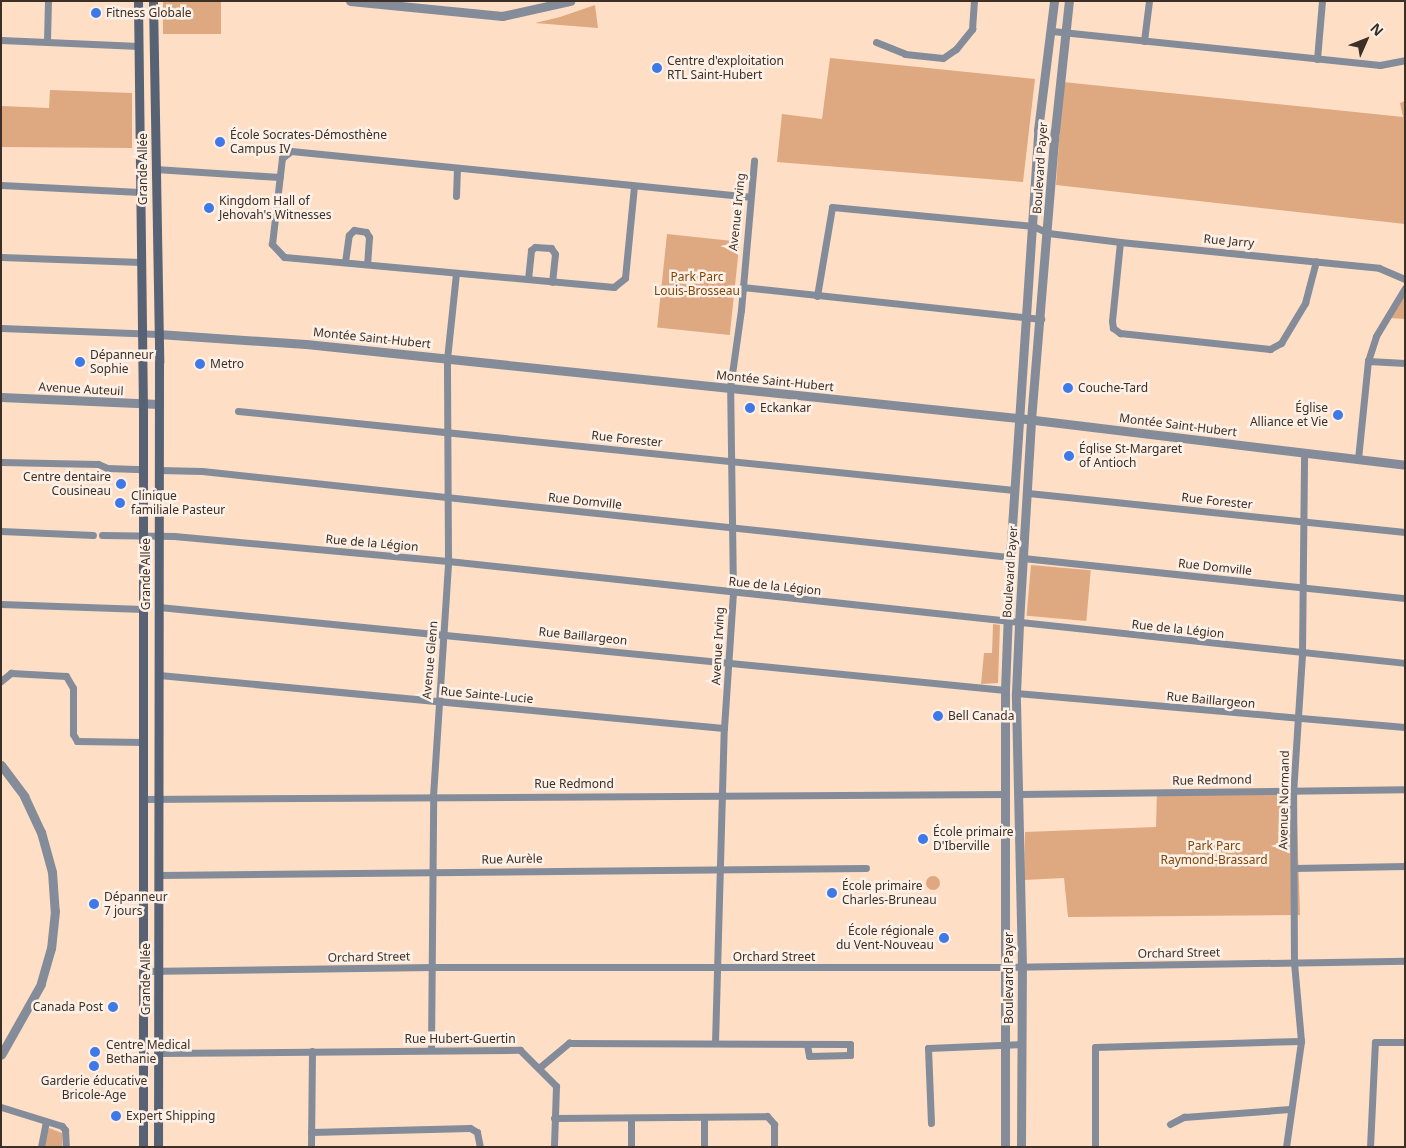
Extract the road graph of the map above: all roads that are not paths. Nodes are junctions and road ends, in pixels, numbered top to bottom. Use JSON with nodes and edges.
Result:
{"nodes":[{"id":1,"x":48,"y":1,"type":"edge"},
{"id":2,"x":138,"y":1,"type":"edge"},
{"id":3,"x":153,"y":1,"type":"edge"},
{"id":4,"x":350,"y":1,"type":"edge"},
{"id":5,"x":570,"y":1,"type":"edge"},
{"id":6,"x":974,"y":1,"type":"edge"},
{"id":7,"x":1054,"y":1,"type":"edge"},
{"id":8,"x":1069,"y":1,"type":"edge"},
{"id":9,"x":1149,"y":1,"type":"edge"},
{"id":10,"x":1322,"y":1,"type":"edge"},
{"id":11,"x":445,"y":6,"type":"edge"},
{"id":12,"x":1052,"y":31,"type":"junction"},
{"id":13,"x":1066,"y":32,"type":"junction"},
{"id":14,"x":1,"y":40,"type":"edge"},
{"id":15,"x":47,"y":41,"type":"junction"},
{"id":16,"x":1144,"y":41,"type":"junction"},
{"id":17,"x":876,"y":42,"type":"dead end"},
{"id":18,"x":139,"y":46,"type":"junction"},
{"id":19,"x":1317,"y":59,"type":"junction"},
{"id":20,"x":1405,"y":60,"type":"edge"},
{"id":21,"x":754,"y":161,"type":"dead end"},
{"id":22,"x":155,"y":169,"type":"junction"},
{"id":23,"x":457,"y":170,"type":"junction"},
{"id":24,"x":280,"y":177,"type":"junction"},
{"id":25,"x":1,"y":185,"type":"edge"},
{"id":26,"x":634,"y":186,"type":"junction"},
{"id":27,"x":140,"y":192,"type":"junction"},
{"id":28,"x":456,"y":196,"type":"dead end"},
{"id":29,"x":750,"y":197,"type":"junction"},
{"id":30,"x":1033,"y":226,"type":"junction"},
{"id":31,"x":1048,"y":233,"type":"junction"},
{"id":32,"x":1120,"y":242,"type":"junction"},
{"id":33,"x":1,"y":257,"type":"edge"},
{"id":34,"x":1316,"y":261,"type":"junction"},
{"id":35,"x":141,"y":262,"type":"junction"},
{"id":36,"x":346,"y":262,"type":"junction"},
{"id":37,"x":367,"y":264,"type":"junction"},
{"id":38,"x":456,"y":273,"type":"junction"},
{"id":39,"x":528,"y":279,"type":"junction"},
{"id":40,"x":1405,"y":279,"type":"edge"},
{"id":41,"x":552,"y":282,"type":"junction"},
{"id":42,"x":742,"y":287,"type":"junction"},
{"id":43,"x":1405,"y":288,"type":"edge"},
{"id":44,"x":817,"y":296,"type":"junction"},
{"id":45,"x":1026,"y":319,"type":"junction"},
{"id":46,"x":1041,"y":319,"type":"junction"},
{"id":47,"x":1,"y":328,"type":"edge"},
{"id":48,"x":142,"y":333,"type":"junction"},
{"id":49,"x":158,"y":334,"type":"junction"},
{"id":50,"x":447,"y":359,"type":"junction"},
{"id":51,"x":1368,"y":361,"type":"junction"},
{"id":52,"x":1405,"y":363,"type":"edge"},
{"id":53,"x":730,"y":388,"type":"junction"},
{"id":54,"x":1,"y":397,"type":"edge"},
{"id":55,"x":143,"y":404,"type":"junction"},
{"id":56,"x":159,"y":404,"type":"junction"},
{"id":57,"x":238,"y":411,"type":"dead end"},
{"id":58,"x":1018,"y":418,"type":"junction"},
{"id":59,"x":1031,"y":420,"type":"junction"},
{"id":60,"x":446,"y":431,"type":"junction"},
{"id":61,"x":1304,"y":453,"type":"junction"},
{"id":62,"x":1358,"y":459,"type":"junction"},
{"id":63,"x":731,"y":461,"type":"junction"},
{"id":64,"x":1,"y":462,"type":"edge"},
{"id":65,"x":1405,"y":465,"type":"edge"},
{"id":66,"x":143,"y":469,"type":"junction"},
{"id":67,"x":159,"y":470,"type":"junction"},
{"id":68,"x":1014,"y":490,"type":"junction"},
{"id":69,"x":1028,"y":493,"type":"junction"},
{"id":70,"x":447,"y":498,"type":"junction"},
{"id":71,"x":1304,"y":521,"type":"junction"},
{"id":72,"x":731,"y":527,"type":"junction"},
{"id":73,"x":1,"y":530,"type":"edge"},
{"id":74,"x":1405,"y":532,"type":"edge"},
{"id":75,"x":93,"y":534,"type":"dead end"},
{"id":76,"x":102,"y":535,"type":"dead end"},
{"id":77,"x":159,"y":535,"type":"junction"},
{"id":78,"x":143,"y":536,"type":"junction"},
{"id":79,"x":1010,"y":557,"type":"junction"},
{"id":80,"x":1023,"y":558,"type":"junction"},
{"id":81,"x":448,"y":561,"type":"junction"},
{"id":82,"x":1304,"y":587,"type":"junction"},
{"id":83,"x":733,"y":594,"type":"junction"},
{"id":84,"x":1405,"y":598,"type":"edge"},
{"id":85,"x":1,"y":604,"type":"edge"},
{"id":86,"x":159,"y":607,"type":"junction"},
{"id":87,"x":143,"y":609,"type":"junction"},
{"id":88,"x":1008,"y":620,"type":"junction"},
{"id":89,"x":1019,"y":623,"type":"junction"},
{"id":90,"x":443,"y":634,"type":"junction"},
{"id":91,"x":1302,"y":654,"type":"junction"},
{"id":92,"x":730,"y":662,"type":"junction"},
{"id":93,"x":1405,"y":663,"type":"edge"},
{"id":94,"x":158,"y":675,"type":"junction"},
{"id":95,"x":1,"y":681,"type":"edge"},
{"id":96,"x":1005,"y":690,"type":"junction"},
{"id":97,"x":1016,"y":694,"type":"junction"},
{"id":98,"x":437,"y":701,"type":"junction"},
{"id":99,"x":1299,"y":720,"type":"junction"},
{"id":100,"x":1405,"y":726,"type":"edge"},
{"id":101,"x":724,"y":728,"type":"junction"},
{"id":102,"x":143,"y":742,"type":"junction"},
{"id":103,"x":1,"y":765,"type":"edge"},
{"id":104,"x":1405,"y":789,"type":"edge"},
{"id":105,"x":1293,"y":791,"type":"junction"},
{"id":106,"x":1005,"y":794,"type":"junction"},
{"id":107,"x":1019,"y":794,"type":"junction"},
{"id":108,"x":723,"y":795,"type":"junction"},
{"id":109,"x":433,"y":796,"type":"junction"},
{"id":110,"x":143,"y":799,"type":"junction"},
{"id":111,"x":158,"y":799,"type":"junction"},
{"id":112,"x":1405,"y":866,"type":"edge"},
{"id":113,"x":722,"y":868,"type":"junction"},
{"id":114,"x":866,"y":868,"type":"dead end"},
{"id":115,"x":1294,"y":868,"type":"junction"},
{"id":116,"x":432,"y":871,"type":"junction"},
{"id":117,"x":159,"y":875,"type":"junction"},
{"id":118,"x":1405,"y":961,"type":"edge"},
{"id":119,"x":1294,"y":963,"type":"junction"},
{"id":120,"x":1022,"y":966,"type":"junction"},
{"id":121,"x":432,"y":967,"type":"junction"},
{"id":122,"x":717,"y":968,"type":"junction"},
{"id":123,"x":1007,"y":968,"type":"junction"},
{"id":124,"x":143,"y":971,"type":"junction"},
{"id":125,"x":158,"y":971,"type":"junction"},
{"id":126,"x":1301,"y":1041,"type":"junction"},
{"id":127,"x":1405,"y":1042,"type":"edge"},
{"id":128,"x":715,"y":1043,"type":"junction"},
{"id":129,"x":1022,"y":1044,"type":"junction"},
{"id":130,"x":807,"y":1045,"type":"junction"},
{"id":131,"x":1006,"y":1046,"type":"junction"},
{"id":132,"x":431,"y":1050,"type":"junction"},
{"id":133,"x":312,"y":1051,"type":"junction"},
{"id":134,"x":158,"y":1054,"type":"junction"},
{"id":135,"x":1,"y":1055,"type":"edge"},
{"id":136,"x":540,"y":1067,"type":"junction"},
{"id":137,"x":1,"y":1108,"type":"edge"},
{"id":138,"x":1290,"y":1109,"type":"junction"},
{"id":139,"x":704,"y":1117,"type":"junction"},
{"id":140,"x":554,"y":1118,"type":"junction"},
{"id":141,"x":631,"y":1118,"type":"junction"},
{"id":142,"x":46,"y":1120,"type":"junction"},
{"id":143,"x":930,"y":1123,"type":"dead end"},
{"id":144,"x":1170,"y":1124,"type":"dead end"},
{"id":145,"x":311,"y":1132,"type":"junction"},
{"id":146,"x":41,"y":1147,"type":"edge"},
{"id":147,"x":66,"y":1147,"type":"edge"},
{"id":148,"x":143,"y":1147,"type":"edge"},
{"id":149,"x":158,"y":1147,"type":"edge"},
{"id":150,"x":312,"y":1147,"type":"edge"},
{"id":151,"x":480,"y":1147,"type":"edge"},
{"id":152,"x":554,"y":1147,"type":"edge"},
{"id":153,"x":631,"y":1147,"type":"edge"},
{"id":154,"x":704,"y":1147,"type":"edge"},
{"id":155,"x":774,"y":1147,"type":"edge"},
{"id":156,"x":1005,"y":1147,"type":"edge"},
{"id":157,"x":1021,"y":1147,"type":"edge"},
{"id":158,"x":1095,"y":1147,"type":"edge"},
{"id":159,"x":1286,"y":1147,"type":"edge"},
{"id":160,"x":1370,"y":1147,"type":"edge"}],
"edges":[{"from":1,"to":15,"type":"street"},
{"from":2,"to":18,"type":"main road","name":"Grande Allée"},
{"from":3,"to":22,"type":"main road","name":"Grande Allée"},
{"from":4,"to":11,"type":"street"},
{"from":5,"to":11,"type":"street"},
{"from":6,"to":17,"type":"street"},
{"from":7,"to":12,"type":"street","name":"Boulevard Payer"},
{"from":8,"to":13,"type":"street","name":"Boulevard Payer"},
{"from":9,"to":16,"type":"street"},
{"from":10,"to":19,"type":"street"},
{"from":12,"to":13,"type":"street"},
{"from":12,"to":30,"type":"street","name":"Boulevard Payer"},
{"from":13,"to":16,"type":"street"},
{"from":13,"to":31,"type":"street","name":"Boulevard Payer"},
{"from":14,"to":15,"type":"street"},
{"from":15,"to":18,"type":"street"},
{"from":16,"to":19,"type":"street"},
{"from":18,"to":27,"type":"main road","name":"Grande Allée"},
{"from":19,"to":20,"type":"street"},
{"from":21,"to":29,"type":"street","name":"Avenue Irving"},
{"from":22,"to":24,"type":"street"},
{"from":22,"to":49,"type":"main road","name":"Grande Allée"},
{"from":23,"to":24,"type":"street"},
{"from":23,"to":26,"type":"street"},
{"from":23,"to":28,"type":"street"},
{"from":24,"to":36,"type":"street"},
{"from":25,"to":27,"type":"street"},
{"from":26,"to":29,"type":"street"},
{"from":26,"to":41,"type":"street"},
{"from":27,"to":35,"type":"main road","name":"Grande Allée"},
{"from":29,"to":42,"type":"street","name":"Avenue Irving"},
{"from":30,"to":31,"type":"street","name":"Rue Jarry"},
{"from":30,"to":44,"type":"street","name":"Rue Jarry"},
{"from":30,"to":45,"type":"street","name":"Boulevard Payer"},
{"from":31,"to":32,"type":"street","name":"Rue Jarry"},
{"from":31,"to":46,"type":"street","name":"Boulevard Payer"},
{"from":32,"to":34,"type":"street","name":"Rue Jarry"},
{"from":32,"to":34,"type":"street"},
{"from":33,"to":35,"type":"street"},
{"from":34,"to":40,"type":"street","name":"Rue Jarry"},
{"from":35,"to":48,"type":"main road","name":"Grande Allée"},
{"from":36,"to":37,"type":"street"},
{"from":36,"to":37,"type":"street"},
{"from":37,"to":38,"type":"street"},
{"from":38,"to":39,"type":"street"},
{"from":38,"to":50,"type":"street","name":"Avenue Glenn"},
{"from":39,"to":41,"type":"street"},
{"from":39,"to":41,"type":"street"},
{"from":42,"to":44,"type":"street"},
{"from":42,"to":53,"type":"street","name":"Avenue Irving"},
{"from":43,"to":51,"type":"street"},
{"from":44,"to":45,"type":"street"},
{"from":45,"to":46,"type":"street"},
{"from":45,"to":58,"type":"street","name":"Boulevard Payer"},
{"from":46,"to":59,"type":"street","name":"Boulevard Payer"},
{"from":47,"to":48,"type":"street","name":"Montée Saint-Hubert"},
{"from":48,"to":49,"type":"street","name":"Montée Saint-Hubert"},
{"from":48,"to":55,"type":"main road","name":"Grande Allée"},
{"from":49,"to":50,"type":"street","name":"Montée Saint-Hubert"},
{"from":49,"to":56,"type":"main road","name":"Grande Allée"},
{"from":50,"to":53,"type":"street","name":"Montée Saint-Hubert"},
{"from":50,"to":60,"type":"street","name":"Avenue Glenn"},
{"from":51,"to":52,"type":"street"},
{"from":51,"to":62,"type":"street"},
{"from":53,"to":58,"type":"street","name":"Montée Saint-Hubert"},
{"from":53,"to":63,"type":"street","name":"Avenue Irving"},
{"from":54,"to":55,"type":"street","name":"Avenue Auteuil"},
{"from":55,"to":56,"type":"street","name":"Avenue Auteuil"},
{"from":55,"to":66,"type":"main road","name":"Grande Allée"},
{"from":56,"to":67,"type":"main road","name":"Grande Allée"},
{"from":57,"to":60,"type":"street","name":"Rue Forester"},
{"from":58,"to":59,"type":"street","name":"Montée Saint-Hubert"},
{"from":58,"to":68,"type":"street","name":"Boulevard Payer"},
{"from":59,"to":61,"type":"street","name":"Montée Saint-Hubert"},
{"from":59,"to":69,"type":"street","name":"Boulevard Payer"},
{"from":60,"to":63,"type":"street","name":"Rue Forester"},
{"from":60,"to":70,"type":"street","name":"Avenue Glenn"},
{"from":61,"to":62,"type":"street","name":"Montée Saint-Hubert"},
{"from":61,"to":71,"type":"street","name":"Avenue Normand"},
{"from":62,"to":65,"type":"street","name":"Montée Saint-Hubert"},
{"from":63,"to":68,"type":"street","name":"Rue Forester"},
{"from":63,"to":72,"type":"street","name":"Avenue Irving"},
{"from":64,"to":66,"type":"street"},
{"from":66,"to":78,"type":"main road","name":"Grande Allée"},
{"from":67,"to":70,"type":"street","name":"Rue Domville"},
{"from":67,"to":77,"type":"main road","name":"Grande Allée"},
{"from":68,"to":79,"type":"street","name":"Boulevard Payer"},
{"from":69,"to":71,"type":"street","name":"Rue Forester"},
{"from":69,"to":80,"type":"street","name":"Boulevard Payer"},
{"from":70,"to":72,"type":"street","name":"Rue Domville"},
{"from":70,"to":81,"type":"street","name":"Avenue Glenn"},
{"from":71,"to":74,"type":"street","name":"Rue Forester"},
{"from":71,"to":82,"type":"street","name":"Avenue Normand"},
{"from":72,"to":79,"type":"street","name":"Rue Domville"},
{"from":72,"to":83,"type":"street","name":"Avenue Irving"},
{"from":73,"to":75,"type":"street"},
{"from":76,"to":78,"type":"street","name":"Rue de la Légion"},
{"from":77,"to":78,"type":"street","name":"Rue de la Légion"},
{"from":77,"to":81,"type":"street","name":"Rue de la Légion"},
{"from":77,"to":86,"type":"main road","name":"Grande Allée"},
{"from":78,"to":87,"type":"main road","name":"Grande Allée"},
{"from":79,"to":88,"type":"street","name":"Boulevard Payer"},
{"from":80,"to":82,"type":"street","name":"Rue Domville"},
{"from":80,"to":89,"type":"street","name":"Boulevard Payer"},
{"from":81,"to":83,"type":"street","name":"Rue de la Légion"},
{"from":81,"to":90,"type":"street","name":"Avenue Glenn"},
{"from":82,"to":84,"type":"street","name":"Rue Domville"},
{"from":82,"to":91,"type":"street","name":"Avenue Normand"},
{"from":83,"to":88,"type":"street","name":"Rue de la Légion"},
{"from":83,"to":92,"type":"street","name":"Avenue Irving"},
{"from":85,"to":87,"type":"street"},
{"from":86,"to":90,"type":"street","name":"Rue Baillargeon"},
{"from":86,"to":94,"type":"main road","name":"Grande Allée"},
{"from":87,"to":102,"type":"main road","name":"Grande Allée"},
{"from":88,"to":89,"type":"street","name":"Rue de la Légion"},
{"from":88,"to":96,"type":"street","name":"Boulevard Payer"},
{"from":89,"to":91,"type":"street","name":"Rue de la Légion"},
{"from":89,"to":97,"type":"street","name":"Boulevard Payer"},
{"from":90,"to":92,"type":"street","name":"Rue Baillargeon"},
{"from":90,"to":98,"type":"street","name":"Avenue Glenn"},
{"from":91,"to":93,"type":"street","name":"Rue de la Légion"},
{"from":91,"to":99,"type":"street","name":"Avenue Normand"},
{"from":92,"to":96,"type":"street","name":"Rue Baillargeon"},
{"from":92,"to":101,"type":"street","name":"Avenue Irving"},
{"from":94,"to":98,"type":"street","name":"Rue Sainte-Lucie"},
{"from":94,"to":111,"type":"main road","name":"Grande Allée"},
{"from":95,"to":102,"type":"street"},
{"from":96,"to":106,"type":"street","name":"Boulevard Payer"},
{"from":97,"to":99,"type":"street","name":"Rue Baillargeon"},
{"from":97,"to":107,"type":"street","name":"Boulevard Payer"},
{"from":98,"to":101,"type":"street","name":"Rue Sainte-Lucie"},
{"from":98,"to":109,"type":"street","name":"Avenue Glenn"},
{"from":99,"to":100,"type":"street","name":"Rue Baillargeon"},
{"from":99,"to":105,"type":"street","name":"Avenue Normand"},
{"from":101,"to":108,"type":"street","name":"Avenue Irving"},
{"from":102,"to":110,"type":"main road","name":"Grande Allée"},
{"from":103,"to":135,"type":"street"},
{"from":104,"to":105,"type":"street","name":"Rue Redmond"},
{"from":105,"to":107,"type":"street","name":"Rue Redmond"},
{"from":105,"to":115,"type":"street","name":"Avenue Normand"},
{"from":106,"to":108,"type":"street","name":"Rue Redmond"},
{"from":106,"to":123,"type":"street","name":"Boulevard Payer"},
{"from":107,"to":120,"type":"street","name":"Boulevard Payer"},
{"from":108,"to":109,"type":"street","name":"Rue Redmond"},
{"from":108,"to":113,"type":"street","name":"Avenue Irving"},
{"from":109,"to":111,"type":"street","name":"Rue Redmond"},
{"from":109,"to":116,"type":"street","name":"Avenue Glenn"},
{"from":110,"to":111,"type":"street","name":"Rue Redmond"},
{"from":110,"to":124,"type":"main road","name":"Grande Allée"},
{"from":111,"to":117,"type":"main road","name":"Grande Allée"},
{"from":112,"to":115,"type":"street"},
{"from":113,"to":114,"type":"street","name":"Rue Aurèle"},
{"from":113,"to":116,"type":"street","name":"Rue Aurèle"},
{"from":113,"to":122,"type":"street","name":"Avenue Irving"},
{"from":115,"to":119,"type":"street","name":"Avenue Normand"},
{"from":116,"to":117,"type":"street","name":"Rue Aurèle"},
{"from":116,"to":121,"type":"street","name":"Avenue Glenn"},
{"from":117,"to":125,"type":"main road","name":"Grande Allée"},
{"from":118,"to":119,"type":"street","name":"Orchard Street"},
{"from":119,"to":120,"type":"street","name":"Orchard Street"},
{"from":119,"to":126,"type":"street","name":"Avenue Normand"},
{"from":120,"to":123,"type":"street","name":"Orchard Street"},
{"from":120,"to":129,"type":"street","name":"Boulevard Payer"},
{"from":121,"to":122,"type":"street","name":"Orchard Street"},
{"from":121,"to":125,"type":"street","name":"Orchard Street"},
{"from":121,"to":132,"type":"street","name":"Avenue Glenn"},
{"from":122,"to":123,"type":"street","name":"Orchard Street"},
{"from":122,"to":128,"type":"street","name":"Avenue Irving"},
{"from":123,"to":131,"type":"street","name":"Boulevard Payer"},
{"from":124,"to":125,"type":"street","name":"Orchard Street"},
{"from":124,"to":148,"type":"main road","name":"Grande Allée"},
{"from":125,"to":134,"type":"main road","name":"Grande Allée"},
{"from":126,"to":138,"type":"street","name":"Avenue Normand"},
{"from":126,"to":158,"type":"street"},
{"from":127,"to":160,"type":"street"},
{"from":128,"to":130,"type":"street"},
{"from":128,"to":136,"type":"street"},
{"from":129,"to":131,"type":"street"},
{"from":129,"to":157,"type":"street","name":"Boulevard Payer"},
{"from":130,"to":130,"type":"street"},
{"from":131,"to":143,"type":"street"},
{"from":131,"to":156,"type":"street","name":"Boulevard Payer"},
{"from":132,"to":133,"type":"street","name":"Rue Hubert-Guertin"},
{"from":132,"to":136,"type":"street","name":"Rue Hubert-Guertin"},
{"from":133,"to":134,"type":"street","name":"Rue Hubert-Guertin"},
{"from":133,"to":145,"type":"street"},
{"from":134,"to":149,"type":"main road","name":"Grande Allée"},
{"from":136,"to":140,"type":"street","name":"Rue Hubert-Guertin"},
{"from":137,"to":142,"type":"street"},
{"from":138,"to":144,"type":"street"},
{"from":138,"to":159,"type":"street","name":"Avenue Normand"},
{"from":139,"to":141,"type":"street"},
{"from":139,"to":154,"type":"street"},
{"from":139,"to":155,"type":"street"},
{"from":140,"to":141,"type":"street"},
{"from":140,"to":152,"type":"street","name":"Rue Hubert-Guertin"},
{"from":141,"to":153,"type":"street"},
{"from":142,"to":146,"type":"street"},
{"from":142,"to":147,"type":"street"},
{"from":145,"to":150,"type":"street"},
{"from":145,"to":151,"type":"street"}]}
